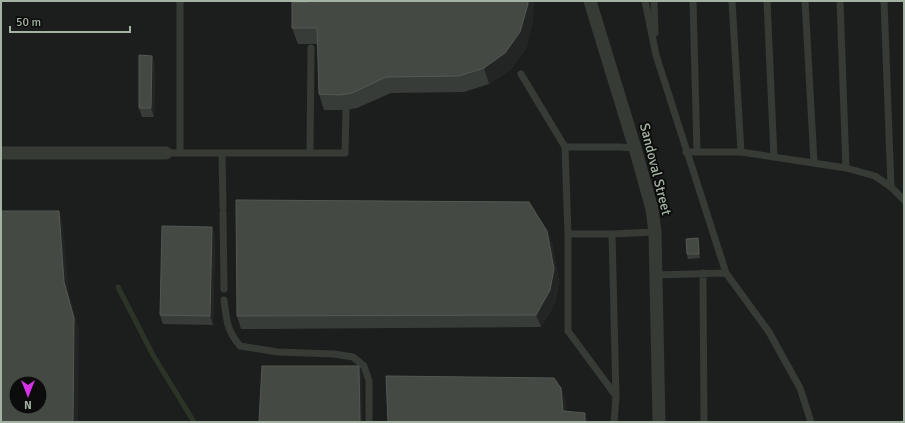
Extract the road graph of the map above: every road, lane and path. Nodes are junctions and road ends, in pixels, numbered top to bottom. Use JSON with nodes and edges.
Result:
{"nodes":[{"id":1,"x":180,"y":1,"type":"edge"},
{"id":2,"x":590,"y":1,"type":"edge"},
{"id":3,"x":645,"y":1,"type":"edge"},
{"id":4,"x":654,"y":1,"type":"edge"},
{"id":5,"x":693,"y":1,"type":"edge"},
{"id":6,"x":732,"y":1,"type":"edge"},
{"id":7,"x":767,"y":1,"type":"edge"},
{"id":8,"x":805,"y":1,"type":"edge"},
{"id":9,"x":840,"y":1,"type":"edge"},
{"id":10,"x":884,"y":1,"type":"edge"},
{"id":11,"x":311,"y":48,"type":"dead end"},
{"id":12,"x":656,"y":55,"type":"junction"},
{"id":13,"x":521,"y":74,"type":"dead end"},
{"id":14,"x":346,"y":110,"type":"dead end"},
{"id":15,"x":565,"y":146,"type":"junction"},
{"id":16,"x":636,"y":148,"type":"junction"},
{"id":17,"x":686,"y":152,"type":"junction"},
{"id":18,"x":697,"y":152,"type":"junction"},
{"id":19,"x":741,"y":152,"type":"junction"},
{"id":20,"x":1,"y":153,"type":"edge"},
{"id":21,"x":166,"y":153,"type":"joint"},
{"id":22,"x":180,"y":153,"type":"junction"},
{"id":23,"x":222,"y":153,"type":"junction"},
{"id":24,"x":310,"y":153,"type":"junction"},
{"id":25,"x":774,"y":157,"type":"junction"},
{"id":26,"x":814,"y":162,"type":"junction"},
{"id":27,"x":846,"y":168,"type":"junction"},
{"id":28,"x":891,"y":187,"type":"junction"},
{"id":29,"x":904,"y":200,"type":"edge"},
{"id":30,"x":655,"y":232,"type":"junction"},
{"id":31,"x":568,"y":234,"type":"junction"},
{"id":32,"x":612,"y":234,"type":"junction"},
{"id":33,"x":726,"y":272,"type":"junction"},
{"id":34,"x":703,"y":273,"type":"junction"},
{"id":35,"x":656,"y":275,"type":"junction"},
{"id":36,"x":224,"y":289,"type":"dead end"},
{"id":37,"x":224,"y":300,"type":"dead end"},
{"id":38,"x":616,"y":396,"type":"junction"},
{"id":39,"x":369,"y":422,"type":"edge"},
{"id":40,"x":614,"y":422,"type":"edge"},
{"id":41,"x":659,"y":422,"type":"edge"},
{"id":42,"x":704,"y":422,"type":"edge"},
{"id":43,"x":811,"y":422,"type":"edge"}],
"edges":[{"from":1,"to":22,"type":"lane"},
{"from":2,"to":16,"type":"street","name":"Sandoval Street"},
{"from":3,"to":12,"type":"lane"},
{"from":4,"to":12,"type":"lane"},
{"from":5,"to":18,"type":"lane"},
{"from":6,"to":19,"type":"lane"},
{"from":7,"to":25,"type":"lane"},
{"from":8,"to":26,"type":"lane"},
{"from":9,"to":27,"type":"lane"},
{"from":10,"to":28,"type":"lane"},
{"from":11,"to":24,"type":"lane"},
{"from":12,"to":17,"type":"lane"},
{"from":13,"to":15,"type":"lane"},
{"from":14,"to":24,"type":"lane"},
{"from":15,"to":16,"type":"lane"},
{"from":15,"to":31,"type":"lane"},
{"from":16,"to":30,"type":"street","name":"Sandoval Street"},
{"from":17,"to":18,"type":"lane"},
{"from":17,"to":33,"type":"lane"},
{"from":18,"to":19,"type":"lane"},
{"from":19,"to":25,"type":"lane"},
{"from":20,"to":21,"type":"street"},
{"from":21,"to":22,"type":"lane"},
{"from":22,"to":23,"type":"lane"},
{"from":23,"to":24,"type":"lane"},
{"from":23,"to":36,"type":"lane"},
{"from":25,"to":26,"type":"lane"},
{"from":26,"to":27,"type":"lane"},
{"from":27,"to":28,"type":"lane"},
{"from":28,"to":29,"type":"lane"},
{"from":30,"to":32,"type":"lane"},
{"from":30,"to":35,"type":"street","name":"Sandoval Street"},
{"from":31,"to":32,"type":"lane"},
{"from":31,"to":38,"type":"lane"},
{"from":32,"to":38,"type":"lane"},
{"from":33,"to":34,"type":"lane"},
{"from":33,"to":43,"type":"lane"},
{"from":34,"to":35,"type":"lane"},
{"from":34,"to":42,"type":"lane"},
{"from":35,"to":41,"type":"street","name":"Sandoval Street"},
{"from":37,"to":39,"type":"lane"},
{"from":38,"to":40,"type":"lane"}]}
